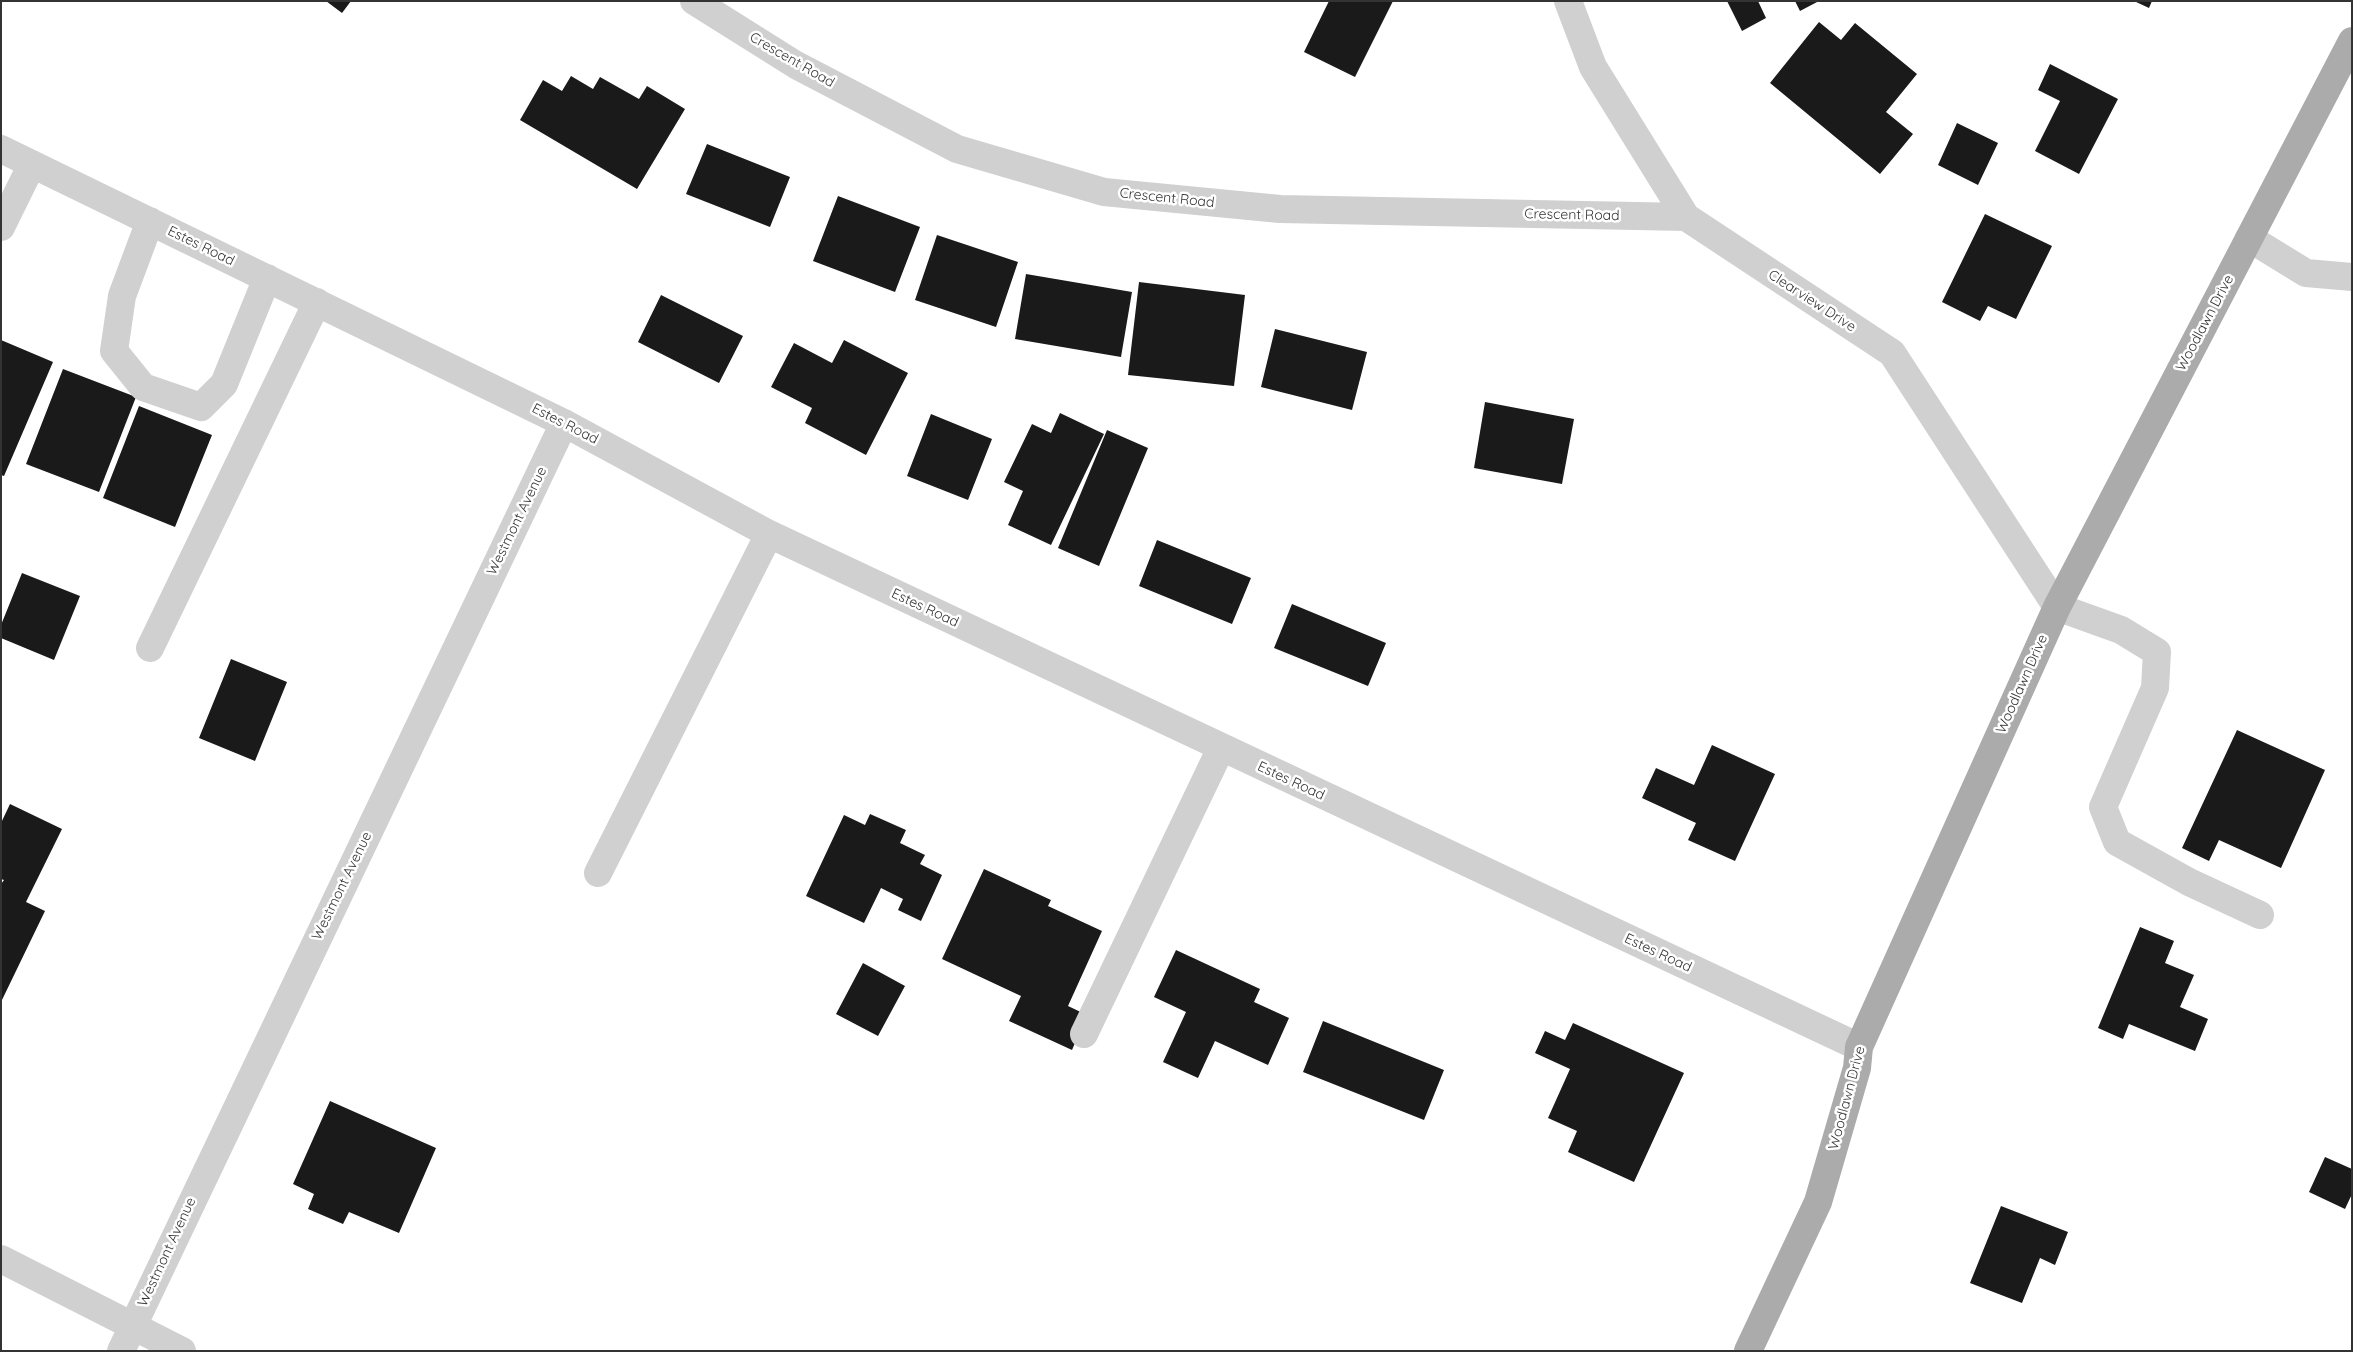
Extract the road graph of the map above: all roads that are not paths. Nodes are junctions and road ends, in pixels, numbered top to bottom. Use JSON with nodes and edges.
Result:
{"nodes":[{"id":1,"x":694,"y":1,"type":"edge"},
{"id":2,"x":1568,"y":1,"type":"edge"},
{"id":3,"x":2352,"y":42,"type":"edge"},
{"id":4,"x":1,"y":149,"type":"edge"},
{"id":5,"x":32,"y":164,"type":"junction"},
{"id":6,"x":1686,"y":217,"type":"junction"},
{"id":7,"x":150,"y":221,"type":"junction"},
{"id":8,"x":1,"y":227,"type":"edge"},
{"id":9,"x":2249,"y":238,"type":"junction"},
{"id":10,"x":2352,"y":277,"type":"edge"},
{"id":11,"x":267,"y":278,"type":"junction"},
{"id":12,"x":317,"y":302,"type":"junction"},
{"id":13,"x":564,"y":423,"type":"junction"},
{"id":14,"x":770,"y":534,"type":"junction"},
{"id":15,"x":2057,"y":607,"type":"junction"},
{"id":16,"x":150,"y":648,"type":"dead end"},
{"id":17,"x":1221,"y":748,"type":"junction"},
{"id":18,"x":598,"y":874,"type":"dead end"},
{"id":19,"x":2260,"y":915,"type":"dead end"},
{"id":20,"x":1084,"y":1034,"type":"dead end"},
{"id":21,"x":1859,"y":1047,"type":"junction"},
{"id":22,"x":1,"y":1259,"type":"edge"},
{"id":23,"x":132,"y":1326,"type":"junction"},
{"id":24,"x":121,"y":1351,"type":"edge"},
{"id":25,"x":182,"y":1351,"type":"edge"},
{"id":26,"x":1748,"y":1351,"type":"edge"}],
"edges":[{"from":1,"to":6,"type":"street","name":"Crescent Road"},
{"from":2,"to":6,"type":"street","name":"Clearview Drive"},
{"from":3,"to":9,"type":"main road","name":"Woodlawn Drive"},
{"from":4,"to":5,"type":"street","name":"Estes Road"},
{"from":5,"to":7,"type":"street","name":"Estes Road"},
{"from":5,"to":8,"type":"street"},
{"from":6,"to":15,"type":"street","name":"Clearview Drive"},
{"from":7,"to":11,"type":"street","name":"Estes Road"},
{"from":7,"to":11,"type":"street"},
{"from":9,"to":10,"type":"street"},
{"from":9,"to":15,"type":"main road","name":"Woodlawn Drive"},
{"from":11,"to":12,"type":"street","name":"Estes Road"},
{"from":12,"to":13,"type":"street","name":"Estes Road"},
{"from":12,"to":16,"type":"street"},
{"from":13,"to":14,"type":"street","name":"Estes Road"},
{"from":13,"to":23,"type":"street","name":"Westmont Avenue"},
{"from":14,"to":17,"type":"street","name":"Estes Road"},
{"from":14,"to":18,"type":"street"},
{"from":15,"to":19,"type":"street"},
{"from":15,"to":21,"type":"main road","name":"Woodlawn Drive"},
{"from":17,"to":20,"type":"street"},
{"from":17,"to":21,"type":"street","name":"Estes Road"},
{"from":21,"to":26,"type":"main road","name":"Woodlawn Drive"},
{"from":22,"to":23,"type":"street"},
{"from":23,"to":24,"type":"street","name":"Westmont Avenue"},
{"from":23,"to":25,"type":"street"}]}
